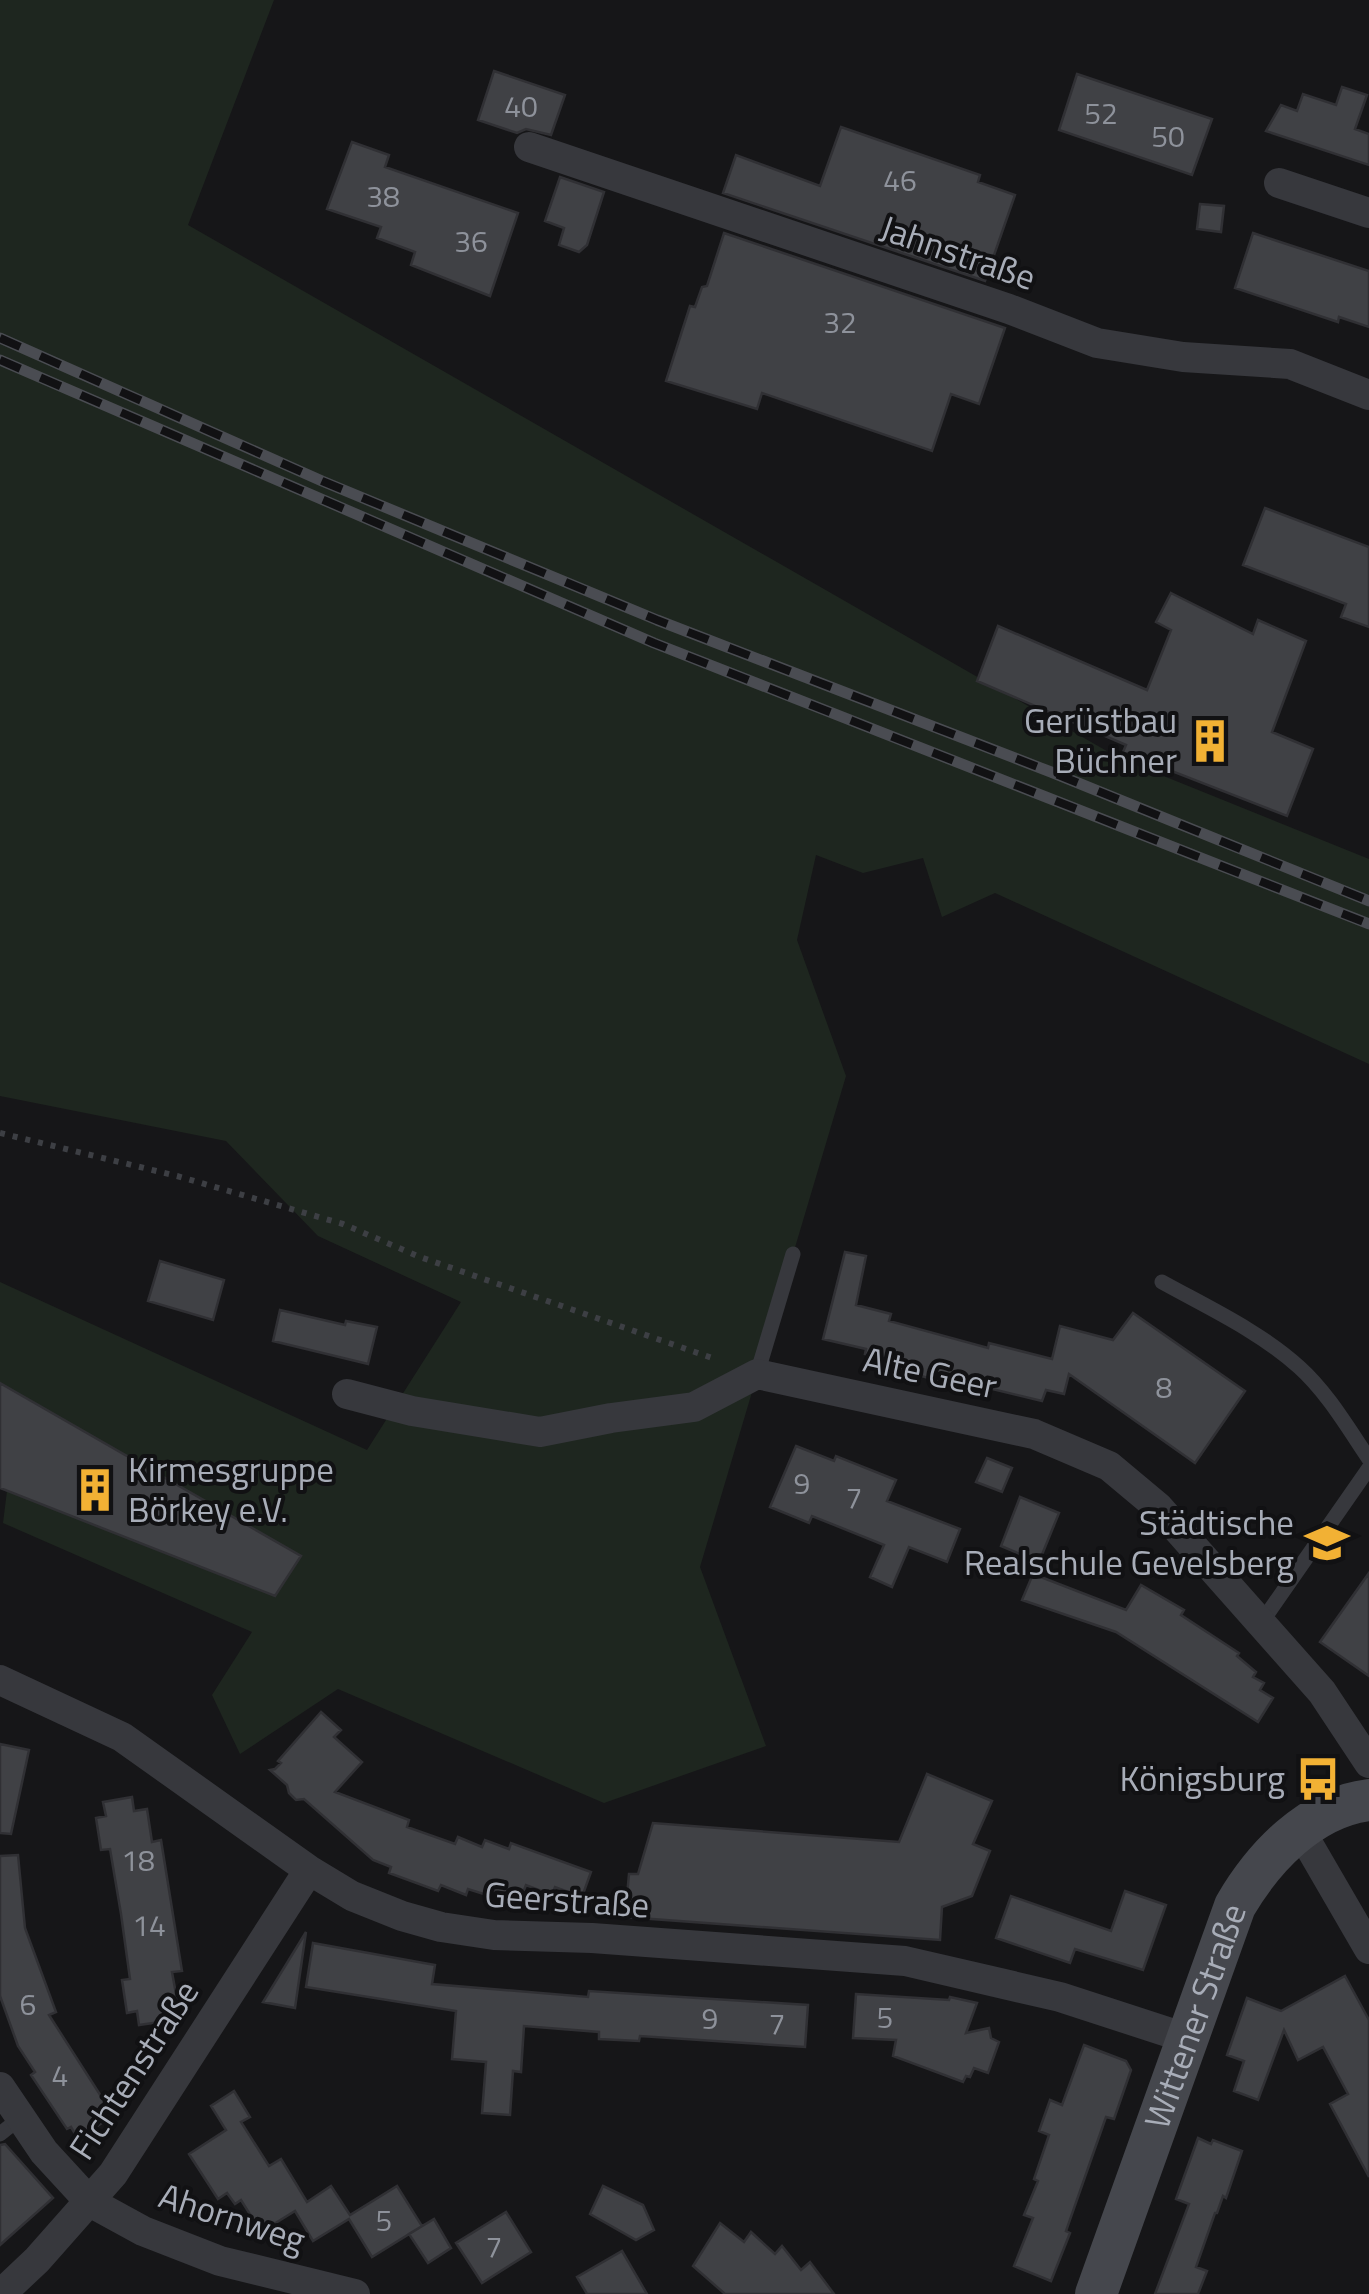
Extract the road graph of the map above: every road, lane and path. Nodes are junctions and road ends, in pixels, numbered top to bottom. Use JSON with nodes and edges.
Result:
{"nodes":[{"id":1,"x":530,"y":148,"type":"dead end"},
{"id":2,"x":1280,"y":183,"type":"dead end"},
{"id":3,"x":1369,"y":214,"type":"edge"},
{"id":4,"x":1369,"y":395,"type":"edge"},
{"id":5,"x":0,"y":1133,"type":"edge"},
{"id":6,"x":793,"y":1254,"type":"dead end"},
{"id":7,"x":1162,"y":1282,"type":"dead end"},
{"id":8,"x":757,"y":1374,"type":"junction"},
{"id":9,"x":347,"y":1394,"type":"dead end"},
{"id":10,"x":1369,"y":1460,"type":"edge"},
{"id":11,"x":1369,"y":1468,"type":"edge"},
{"id":12,"x":1261,"y":1623,"type":"junction"},
{"id":13,"x":0,"y":1680,"type":"edge"},
{"id":14,"x":1369,"y":1763,"type":"edge"},
{"id":15,"x":1369,"y":1800,"type":"edge"},
{"id":16,"x":1300,"y":1830,"type":"junction"},
{"id":17,"x":309,"y":1870,"type":"junction"},
{"id":18,"x":1369,"y":1948,"type":"edge"},
{"id":19,"x":1186,"y":2038,"type":"junction"},
{"id":20,"x":0,"y":2088,"type":"edge"},
{"id":21,"x":10,"y":2126,"type":"edge"},
{"id":22,"x":90,"y":2202,"type":"junction"},
{"id":23,"x":1,"y":2294,"type":"edge"},
{"id":24,"x":354,"y":2294,"type":"edge"},
{"id":25,"x":1096,"y":2294,"type":"edge"}],
"edges":[{"from":1,"to":4,"type":"street","name":"Jahnstraße"},
{"from":2,"to":3,"type":"street"},
{"from":5,"to":8,"type":"path"},
{"from":6,"to":8,"type":"lane"},
{"from":7,"to":10,"type":"lane"},
{"from":8,"to":9,"type":"street"},
{"from":8,"to":12,"type":"street","name":"Alte Geer"},
{"from":11,"to":12,"type":"lane"},
{"from":12,"to":14,"type":"street","name":"Alte Geer"},
{"from":13,"to":17,"type":"street","name":"Geerstraße"},
{"from":15,"to":16,"type":"main road","name":"Wittener Straße"},
{"from":16,"to":18,"type":"street"},
{"from":16,"to":19,"type":"main road","name":"Wittener Straße"},
{"from":17,"to":19,"type":"street","name":"Geerstraße"},
{"from":17,"to":22,"type":"street","name":"Fichtenstraße"},
{"from":19,"to":25,"type":"main road","name":"Wittener Straße"},
{"from":20,"to":21,"type":"street"},
{"from":21,"to":22,"type":"street"},
{"from":22,"to":23,"type":"street","name":"Fichtenstraße"},
{"from":22,"to":24,"type":"street","name":"Ahornweg"}]}
